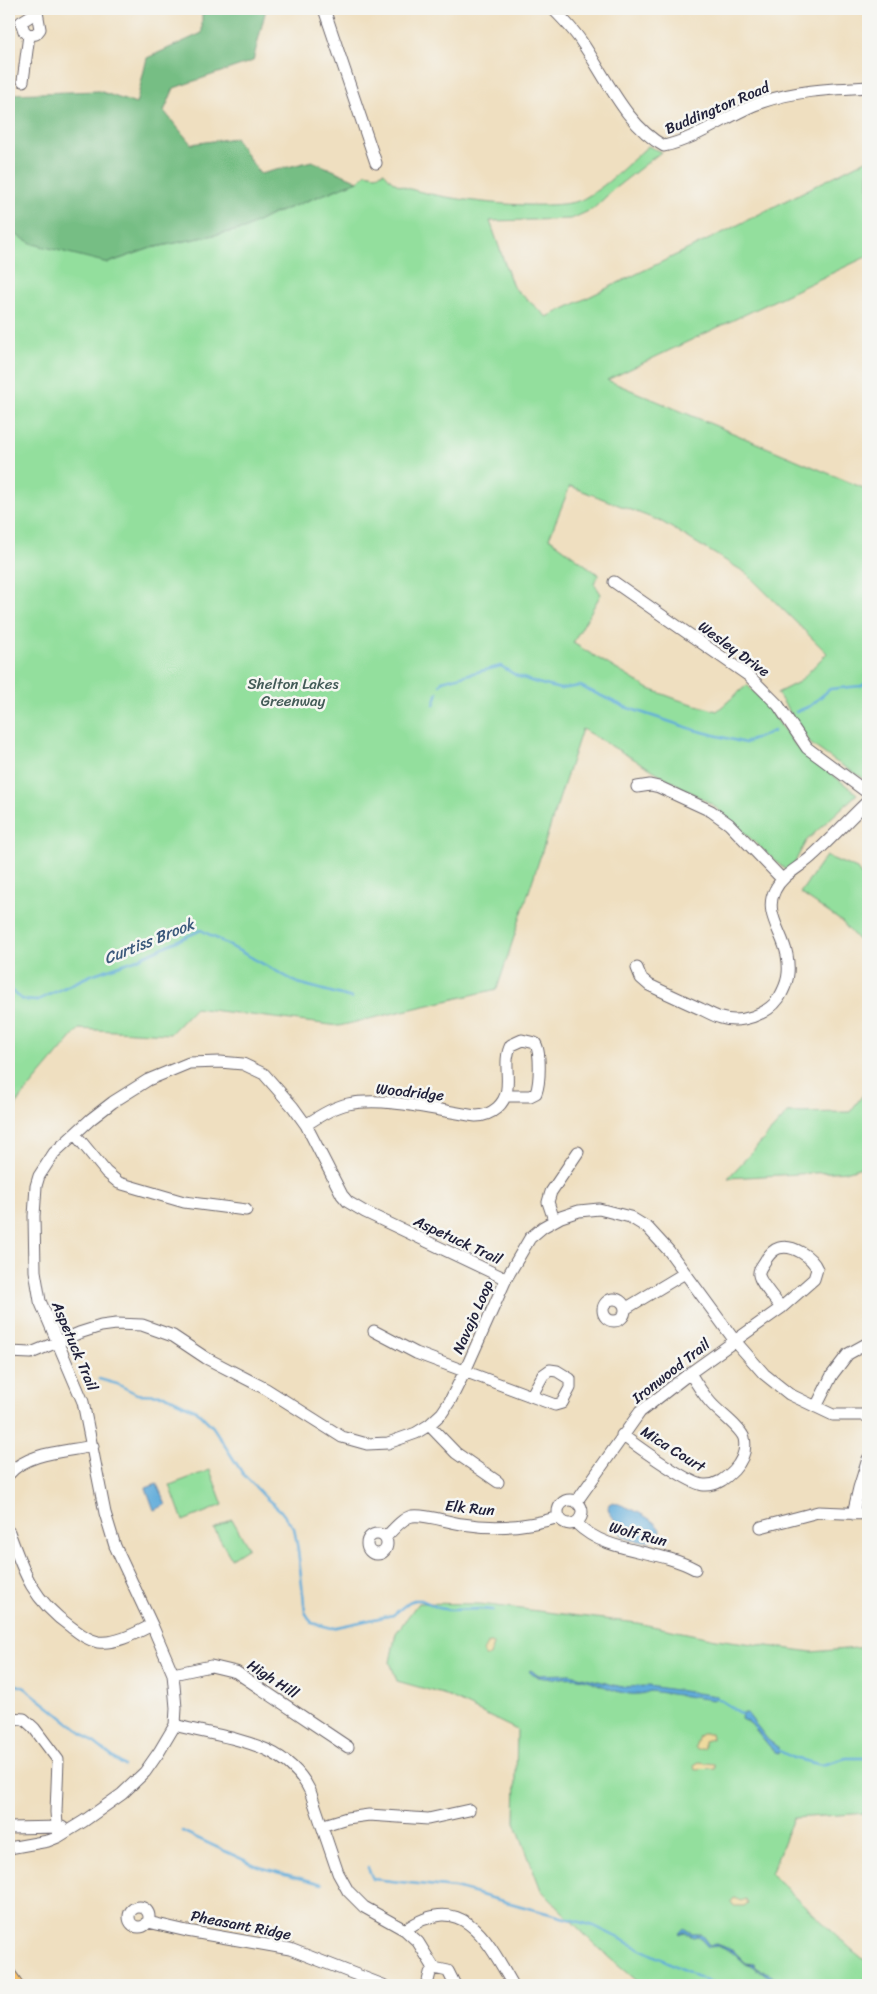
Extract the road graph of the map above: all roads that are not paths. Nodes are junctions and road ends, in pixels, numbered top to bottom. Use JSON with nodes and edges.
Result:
{"nodes":[{"id":1,"x":324,"y":9,"type":"edge"},
{"id":2,"x":553,"y":9,"type":"edge"},
{"id":3,"x":37,"y":10,"type":"edge"},
{"id":4,"x":24,"y":81,"type":"dead end"},
{"id":5,"x":868,"y":87,"type":"edge"},
{"id":6,"x":376,"y":163,"type":"dead end"},
{"id":7,"x":614,"y":582,"type":"dead end"},
{"id":8,"x":637,"y":787,"type":"dead end"},
{"id":9,"x":868,"y":793,"type":"edge"},
{"id":10,"x":868,"y":801,"type":"edge"},
{"id":11,"x":782,"y":879,"type":"junction"},
{"id":12,"x":637,"y":968,"type":"dead end"},
{"id":13,"x":506,"y":1096,"type":"junction"},
{"id":14,"x":306,"y":1124,"type":"junction"},
{"id":15,"x":75,"y":1134,"type":"junction"},
{"id":16,"x":578,"y":1152,"type":"dead end"},
{"id":17,"x":246,"y":1210,"type":"dead end"},
{"id":18,"x":554,"y":1220,"type":"junction"},
{"id":19,"x":685,"y":1273,"type":"junction"},
{"id":20,"x":506,"y":1279,"type":"junction"},
{"id":21,"x":781,"y":1308,"type":"junction"},
{"id":22,"x":625,"y":1309,"type":"dead end"},
{"id":23,"x":374,"y":1331,"type":"dead end"},
{"id":24,"x":734,"y":1341,"type":"junction"},
{"id":25,"x":57,"y":1342,"type":"junction"},
{"id":26,"x":868,"y":1343,"type":"edge"},
{"id":27,"x":9,"y":1352,"type":"edge"},
{"id":28,"x":465,"y":1371,"type":"junction"},
{"id":29,"x":690,"y":1373,"type":"junction"},
{"id":30,"x":532,"y":1395,"type":"dead end"},
{"id":31,"x":816,"y":1407,"type":"junction"},
{"id":32,"x":868,"y":1415,"type":"edge"},
{"id":33,"x":429,"y":1425,"type":"junction"},
{"id":34,"x":622,"y":1435,"type":"junction"},
{"id":35,"x":92,"y":1446,"type":"junction"},
{"id":36,"x":868,"y":1459,"type":"edge"},
{"id":37,"x":9,"y":1474,"type":"edge"},
{"id":38,"x":498,"y":1482,"type":"dead end"},
{"id":39,"x":864,"y":1488,"type":"edge"},
{"id":40,"x":577,"y":1501,"type":"junction"},
{"id":41,"x":853,"y":1514,"type":"junction"},
{"id":42,"x":868,"y":1514,"type":"edge"},
{"id":43,"x":559,"y":1517,"type":"junction"},
{"id":44,"x":576,"y":1523,"type":"junction"},
{"id":45,"x":761,"y":1527,"type":"dead end"},
{"id":46,"x":9,"y":1532,"type":"edge"},
{"id":47,"x":385,"y":1538,"type":"dead end"},
{"id":48,"x":695,"y":1569,"type":"dead end"},
{"id":49,"x":152,"y":1625,"type":"junction"},
{"id":50,"x":173,"y":1674,"type":"junction"},
{"id":51,"x":9,"y":1718,"type":"edge"},
{"id":52,"x":175,"y":1725,"type":"junction"},
{"id":53,"x":348,"y":1747,"type":"dead end"},
{"id":54,"x":469,"y":1810,"type":"dead end"},
{"id":55,"x":324,"y":1825,"type":"junction"},
{"id":56,"x":9,"y":1828,"type":"edge"},
{"id":57,"x":57,"y":1832,"type":"junction"},
{"id":58,"x":9,"y":1848,"type":"edge"},
{"id":59,"x":148,"y":1922,"type":"dead end"},
{"id":60,"x":405,"y":1930,"type":"junction"},
{"id":61,"x":434,"y":1968,"type":"junction"},
{"id":62,"x":9,"y":1974,"type":"edge"},
{"id":63,"x":16,"y":1985,"type":"edge"},
{"id":64,"x":383,"y":1985,"type":"edge"},
{"id":65,"x":428,"y":1985,"type":"edge"},
{"id":66,"x":454,"y":1985,"type":"edge"},
{"id":67,"x":512,"y":1985,"type":"edge"}],
"edges":[{"from":1,"to":6,"type":"street"},
{"from":2,"to":5,"type":"street","name":"Buddington Road"},
{"from":3,"to":4,"type":"street"},
{"from":7,"to":9,"type":"street","name":"Wesley Drive"},
{"from":8,"to":11,"type":"street"},
{"from":10,"to":11,"type":"street"},
{"from":11,"to":12,"type":"street"},
{"from":13,"to":13,"type":"street"},
{"from":13,"to":14,"type":"street","name":"Woodridge"},
{"from":14,"to":15,"type":"street","name":"Aspetuck Trail"},
{"from":14,"to":20,"type":"street","name":"Aspetuck Trail"},
{"from":15,"to":17,"type":"street"},
{"from":15,"to":25,"type":"street","name":"Aspetuck Trail"},
{"from":16,"to":18,"type":"street"},
{"from":18,"to":19,"type":"street","name":"Navajo Loop"},
{"from":18,"to":20,"type":"street","name":"Navajo Loop"},
{"from":19,"to":22,"type":"street"},
{"from":19,"to":24,"type":"street","name":"Navajo Loop"},
{"from":20,"to":28,"type":"street","name":"Navajo Loop"},
{"from":21,"to":21,"type":"street"},
{"from":21,"to":24,"type":"street","name":"Ironwood Trail"},
{"from":23,"to":28,"type":"street"},
{"from":24,"to":29,"type":"street","name":"Ironwood Trail"},
{"from":24,"to":31,"type":"street","name":"Navajo Loop"},
{"from":25,"to":27,"type":"street","name":"Navajo Loop"},
{"from":25,"to":33,"type":"street","name":"Navajo Loop"},
{"from":25,"to":35,"type":"street","name":"Aspetuck Trail"},
{"from":26,"to":31,"type":"street"},
{"from":28,"to":30,"type":"street"},
{"from":28,"to":33,"type":"street","name":"Navajo Loop"},
{"from":29,"to":34,"type":"street","name":"Ironwood Trail"},
{"from":29,"to":34,"type":"street","name":"Mica Court"},
{"from":31,"to":32,"type":"street","name":"Navajo Loop"},
{"from":33,"to":38,"type":"street"},
{"from":34,"to":40,"type":"street","name":"Ironwood Trail"},
{"from":35,"to":37,"type":"street"},
{"from":35,"to":49,"type":"street","name":"Aspetuck Trail"},
{"from":36,"to":39,"type":"street"},
{"from":39,"to":41,"type":"street"},
{"from":40,"to":43,"type":"street"},
{"from":40,"to":44,"type":"street"},
{"from":41,"to":42,"type":"street"},
{"from":41,"to":45,"type":"street"},
{"from":43,"to":44,"type":"street"},
{"from":43,"to":47,"type":"street","name":"Elk Run"},
{"from":44,"to":48,"type":"street","name":"Wolf Run"},
{"from":46,"to":49,"type":"street"},
{"from":49,"to":50,"type":"street","name":"Aspetuck Trail"},
{"from":50,"to":52,"type":"street","name":"Aspetuck Trail"},
{"from":50,"to":53,"type":"street","name":"High Hill"},
{"from":51,"to":57,"type":"street"},
{"from":52,"to":55,"type":"street"},
{"from":52,"to":57,"type":"street"},
{"from":54,"to":55,"type":"street"},
{"from":55,"to":60,"type":"street"},
{"from":56,"to":57,"type":"street"},
{"from":57,"to":58,"type":"street"},
{"from":59,"to":64,"type":"street","name":"Pheasant Ridge"},
{"from":60,"to":61,"type":"street"},
{"from":60,"to":67,"type":"street"},
{"from":61,"to":65,"type":"street"},
{"from":61,"to":66,"type":"street"},
{"from":62,"to":63,"type":"main road"}]}
